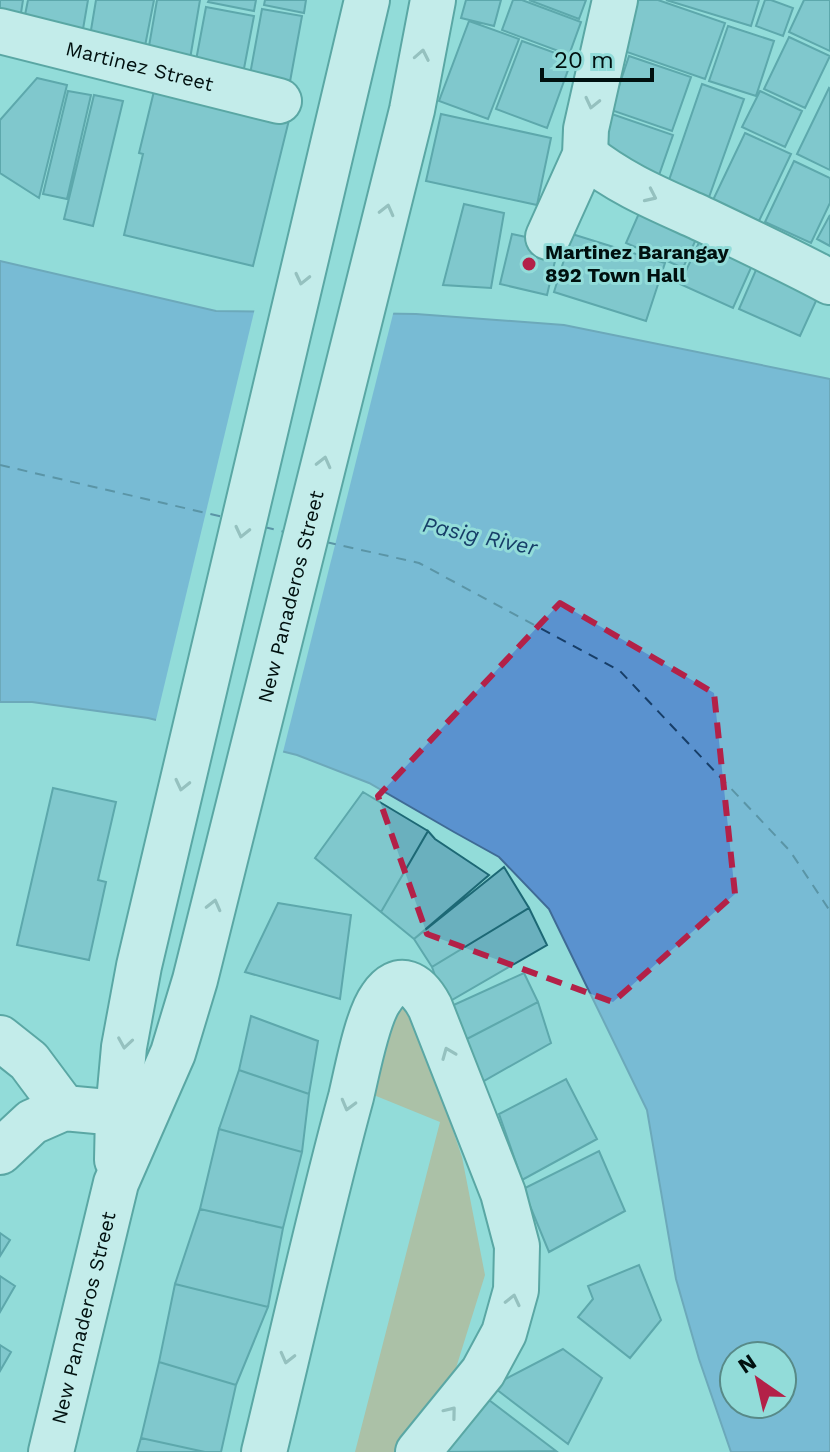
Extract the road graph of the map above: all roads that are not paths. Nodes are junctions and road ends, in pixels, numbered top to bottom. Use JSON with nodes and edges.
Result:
{"nodes":[{"id":1,"x":367,"y":0,"type":"edge"},
{"id":2,"x":433,"y":0,"type":"edge"},
{"id":3,"x":615,"y":0,"type":"edge"},
{"id":4,"x":0,"y":31,"type":"edge"},
{"id":5,"x":279,"y":101,"type":"dead end"},
{"id":6,"x":585,"y":155,"type":"junction"},
{"id":7,"x":548,"y":237,"type":"dead end"},
{"id":8,"x":830,"y":282,"type":"edge"},
{"id":9,"x":0,"y":1038,"type":"edge"},
{"id":10,"x":64,"y":1108,"type":"junction"},
{"id":11,"x":118,"y":1113,"type":"junction"},
{"id":12,"x":0,"y":1152,"type":"edge"},
{"id":13,"x":116,"y":1183,"type":"junction"},
{"id":14,"x":51,"y":1452,"type":"edge"},
{"id":15,"x":264,"y":1452,"type":"edge"},
{"id":16,"x":418,"y":1452,"type":"edge"}],
"edges":[{"from":1,"to":11,"type":"main road","name":"New Panaderos Street","one_way":true},
{"from":13,"to":2,"type":"main road","name":"New Panaderos Street","one_way":true},
{"from":3,"to":6,"type":"main road","one_way":true},
{"from":4,"to":5,"type":"main road","name":"Martinez Street"},
{"from":6,"to":7,"type":"main road"},
{"from":6,"to":8,"type":"main road","one_way":true},
{"from":9,"to":10,"type":"main road"},
{"from":10,"to":11,"type":"main road"},
{"from":10,"to":12,"type":"main road"},
{"from":11,"to":13,"type":"main road","name":"New Panaderos Street"},
{"from":13,"to":14,"type":"main road","name":"New Panaderos Street"},
{"from":16,"to":15,"type":"main road","one_way":true}]}
